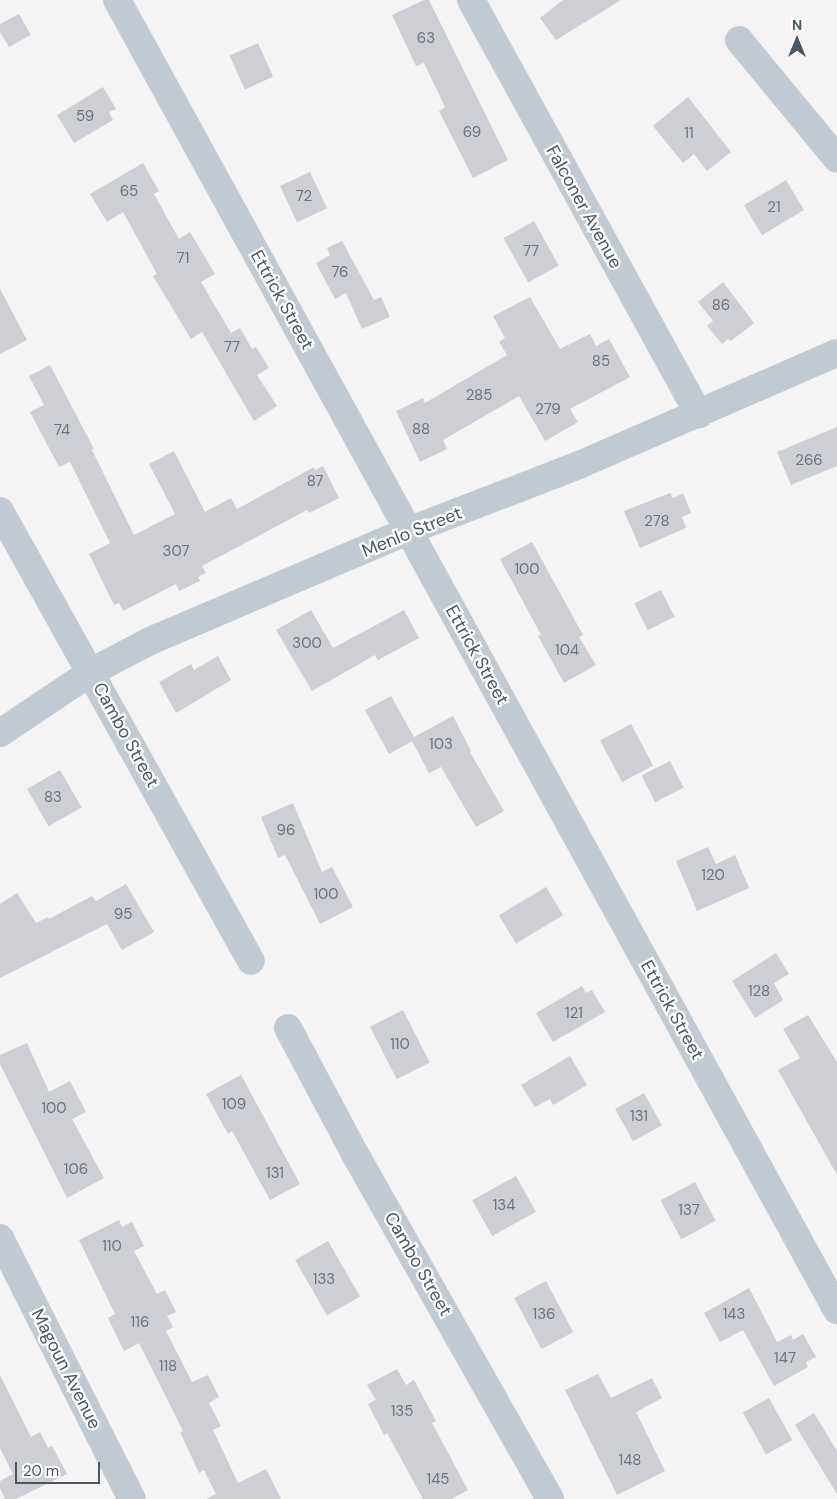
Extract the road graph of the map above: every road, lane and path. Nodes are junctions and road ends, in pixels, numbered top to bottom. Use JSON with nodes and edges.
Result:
{"nodes":[{"id":1,"x":117,"y":0,"type":"edge"},
{"id":2,"x":471,"y":0,"type":"edge"},
{"id":3,"x":738,"y":40,"type":"dead end"},
{"id":4,"x":837,"y":159,"type":"edge"},
{"id":5,"x":837,"y":353,"type":"edge"},
{"id":6,"x":699,"y":414,"type":"junction"},
{"id":7,"x":0,"y":511,"type":"edge"},
{"id":8,"x":408,"y":531,"type":"junction"},
{"id":9,"x":91,"y":672,"type":"junction"},
{"id":10,"x":0,"y":733,"type":"edge"},
{"id":11,"x":251,"y":961,"type":"dead end"},
{"id":12,"x":288,"y":1028,"type":"dead end"},
{"id":13,"x":0,"y":1238,"type":"edge"},
{"id":14,"x":837,"y":1310,"type":"edge"},
{"id":15,"x":132,"y":1499,"type":"edge"},
{"id":16,"x":550,"y":1499,"type":"edge"}],
"edges":[{"from":1,"to":8,"type":"street","name":"Ettrick Street"},
{"from":2,"to":6,"type":"street","name":"Falconer Avenue"},
{"from":3,"to":4,"type":"street"},
{"from":5,"to":6,"type":"street","name":"Menlo Street"},
{"from":6,"to":8,"type":"street","name":"Menlo Street"},
{"from":7,"to":9,"type":"street","name":"Cambo Street"},
{"from":8,"to":9,"type":"street","name":"Menlo Street"},
{"from":8,"to":14,"type":"street","name":"Ettrick Street"},
{"from":9,"to":10,"type":"street","name":"Menlo Street"},
{"from":9,"to":11,"type":"street","name":"Cambo Street"},
{"from":12,"to":16,"type":"street","name":"Cambo Street"},
{"from":13,"to":15,"type":"street","name":"Magoun Avenue"}]}
